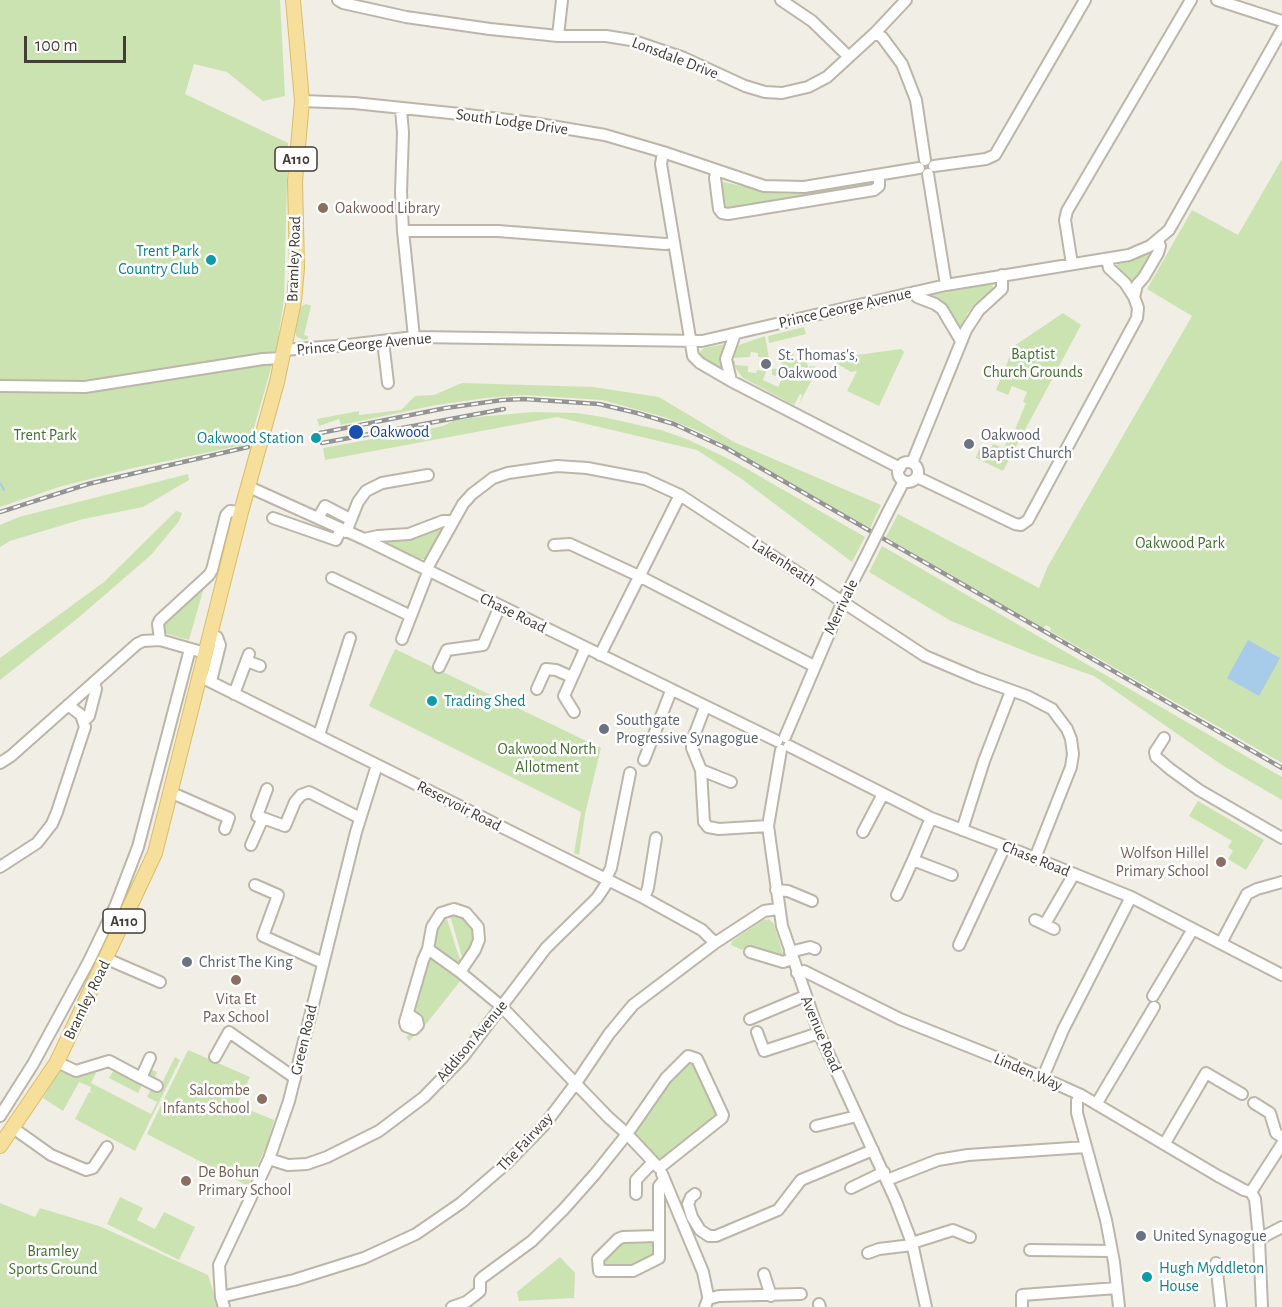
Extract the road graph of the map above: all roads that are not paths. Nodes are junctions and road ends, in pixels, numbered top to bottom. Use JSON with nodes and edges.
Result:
{"nodes":[{"id":1,"x":293,"y":0,"type":"edge"},
{"id":2,"x":338,"y":0,"type":"edge"},
{"id":3,"x":562,"y":0,"type":"edge"},
{"id":4,"x":781,"y":0,"type":"edge"},
{"id":5,"x":906,"y":0,"type":"edge"},
{"id":6,"x":1191,"y":0,"type":"edge"},
{"id":7,"x":1217,"y":0,"type":"edge"},
{"id":8,"x":1082,"y":1,"type":"edge"},
{"id":9,"x":1282,"y":21,"type":"edge"},
{"id":10,"x":1282,"y":30,"type":"edge"},
{"id":11,"x":875,"y":33,"type":"junction"},
{"id":12,"x":558,"y":36,"type":"junction"},
{"id":13,"x":849,"y":57,"type":"junction"},
{"id":14,"x":302,"y":100,"type":"junction"},
{"id":15,"x":401,"y":109,"type":"junction"},
{"id":16,"x":663,"y":152,"type":"junction"},
{"id":17,"x":927,"y":167,"type":"junction"},
{"id":18,"x":716,"y":172,"type":"junction"},
{"id":19,"x":879,"y":175,"type":"junction"},
{"id":20,"x":403,"y":231,"type":"junction"},
{"id":21,"x":1158,"y":240,"type":"junction"},
{"id":22,"x":673,"y":243,"type":"junction"},
{"id":23,"x":1107,"y":259,"type":"junction"},
{"id":24,"x":1072,"y":264,"type":"junction"},
{"id":25,"x":1002,"y":275,"type":"junction"},
{"id":26,"x":946,"y":285,"type":"junction"},
{"id":27,"x":915,"y":292,"type":"junction"},
{"id":28,"x":1134,"y":297,"type":"junction"},
{"id":29,"x":735,"y":334,"type":"junction"},
{"id":30,"x":414,"y":337,"type":"junction"},
{"id":31,"x":383,"y":341,"type":"junction"},
{"id":32,"x":961,"y":341,"type":"junction"},
{"id":33,"x":690,"y":342,"type":"junction"},
{"id":34,"x":283,"y":354,"type":"junction"},
{"id":35,"x":731,"y":381,"type":"junction"},
{"id":36,"x":388,"y":383,"type":"dead end"},
{"id":37,"x":0,"y":386,"type":"edge"},
{"id":38,"x":912,"y":463,"type":"junction"},
{"id":39,"x":900,"y":468,"type":"junction"},
{"id":40,"x":428,"y":476,"type":"dead end"},
{"id":41,"x":917,"y":477,"type":"junction"},
{"id":42,"x":904,"y":481,"type":"junction"},
{"id":43,"x":249,"y":487,"type":"junction"},
{"id":44,"x":680,"y":495,"type":"junction"},
{"id":45,"x":236,"y":512,"type":"junction"},
{"id":46,"x":273,"y":518,"type":"dead end"},
{"id":47,"x":318,"y":518,"type":"junction"},
{"id":48,"x":350,"y":519,"type":"junction"},
{"id":49,"x":453,"y":521,"type":"junction"},
{"id":50,"x":344,"y":530,"type":"junction"},
{"id":51,"x":364,"y":539,"type":"junction"},
{"id":52,"x":554,"y":545,"type":"dead end"},
{"id":53,"x":427,"y":571,"type":"junction"},
{"id":54,"x":639,"y":576,"type":"junction"},
{"id":55,"x":332,"y":578,"type":"dead end"},
{"id":56,"x":843,"y":601,"type":"junction"},
{"id":57,"x":500,"y":606,"type":"junction"},
{"id":58,"x":411,"y":616,"type":"junction"},
{"id":59,"x":210,"y":635,"type":"junction"},
{"id":60,"x":350,"y":639,"type":"dead end"},
{"id":61,"x":402,"y":639,"type":"dead end"},
{"id":62,"x":160,"y":640,"type":"junction"},
{"id":63,"x":190,"y":649,"type":"junction"},
{"id":64,"x":585,"y":649,"type":"junction"},
{"id":65,"x":205,"y":653,"type":"junction"},
{"id":66,"x":600,"y":655,"type":"junction"},
{"id":67,"x":537,"y":659,"type":"dead end"},
{"id":68,"x":260,"y":666,"type":"dead end"},
{"id":69,"x":814,"y":666,"type":"junction"},
{"id":70,"x":439,"y":668,"type":"dead end"},
{"id":71,"x":545,"y":670,"type":"junction"},
{"id":72,"x":572,"y":677,"type":"junction"},
{"id":73,"x":205,"y":678,"type":"junction"},
{"id":74,"x":94,"y":683,"type":"junction"},
{"id":75,"x":537,"y":689,"type":"dead end"},
{"id":76,"x":671,"y":691,"type":"junction"},
{"id":77,"x":1011,"y":691,"type":"junction"},
{"id":78,"x":234,"y":694,"type":"junction"},
{"id":79,"x":68,"y":705,"type":"junction"},
{"id":80,"x":705,"y":707,"type":"junction"},
{"id":81,"x":574,"y":712,"type":"dead end"},
{"id":82,"x":84,"y":721,"type":"junction"},
{"id":83,"x":319,"y":735,"type":"junction"},
{"id":84,"x":1164,"y":738,"type":"dead end"},
{"id":85,"x":783,"y":744,"type":"junction"},
{"id":86,"x":644,"y":760,"type":"dead end"},
{"id":87,"x":0,"y":763,"type":"edge"},
{"id":88,"x":376,"y":765,"type":"junction"},
{"id":89,"x":701,"y":770,"type":"junction"},
{"id":90,"x":630,"y":773,"type":"dead end"},
{"id":91,"x":731,"y":782,"type":"dead end"},
{"id":92,"x":267,"y":789,"type":"dead end"},
{"id":93,"x":170,"y":792,"type":"junction"},
{"id":94,"x":883,"y":794,"type":"junction"},
{"id":95,"x":263,"y":818,"type":"junction"},
{"id":96,"x":360,"y":818,"type":"junction"},
{"id":97,"x":931,"y":818,"type":"junction"},
{"id":98,"x":768,"y":826,"type":"junction"},
{"id":99,"x":225,"y":829,"type":"dead end"},
{"id":100,"x":962,"y":830,"type":"junction"},
{"id":101,"x":863,"y":832,"type":"dead end"},
{"id":102,"x":656,"y":838,"type":"dead end"},
{"id":103,"x":1282,"y":838,"type":"edge"},
{"id":104,"x":251,"y":845,"type":"dead end"},
{"id":105,"x":1005,"y":846,"type":"junction"},
{"id":106,"x":138,"y":848,"type":"junction"},
{"id":107,"x":155,"y":853,"type":"junction"},
{"id":108,"x":1035,"y":858,"type":"junction"},
{"id":109,"x":913,"y":860,"type":"junction"},
{"id":110,"x":0,"y":867,"type":"edge"},
{"id":111,"x":1074,"y":874,"type":"junction"},
{"id":112,"x":952,"y":875,"type":"dead end"},
{"id":113,"x":607,"y":879,"type":"junction"},
{"id":114,"x":1282,"y":883,"type":"edge"},
{"id":115,"x":255,"y":885,"type":"dead end"},
{"id":116,"x":776,"y":890,"type":"junction"},
{"id":117,"x":897,"y":895,"type":"dead end"},
{"id":118,"x":1131,"y":897,"type":"junction"},
{"id":119,"x":644,"y":898,"type":"junction"},
{"id":120,"x":812,"y":901,"type":"dead end"},
{"id":121,"x":778,"y":909,"type":"junction"},
{"id":122,"x":1044,"y":925,"type":"dead end"},
{"id":123,"x":1194,"y":929,"type":"junction"},
{"id":124,"x":715,"y":943,"type":"junction"},
{"id":125,"x":1221,"y":943,"type":"junction"},
{"id":126,"x":959,"y":945,"type":"dead end"},
{"id":127,"x":428,"y":949,"type":"junction"},
{"id":128,"x":815,"y":949,"type":"dead end"},
{"id":129,"x":750,"y":952,"type":"dead end"},
{"id":130,"x":791,"y":955,"type":"junction"},
{"id":131,"x":89,"y":961,"type":"junction"},
{"id":132,"x":105,"y":963,"type":"junction"},
{"id":133,"x":323,"y":963,"type":"junction"},
{"id":134,"x":460,"y":972,"type":"junction"},
{"id":135,"x":796,"y":973,"type":"junction"},
{"id":136,"x":1282,"y":975,"type":"edge"},
{"id":137,"x":160,"y":982,"type":"dead end"},
{"id":138,"x":805,"y":996,"type":"junction"},
{"id":139,"x":501,"y":1006,"type":"junction"},
{"id":140,"x":408,"y":1014,"type":"dead end"},
{"id":141,"x":750,"y":1018,"type":"dead end"},
{"id":142,"x":757,"y":1032,"type":"dead end"},
{"id":143,"x":819,"y":1033,"type":"junction"},
{"id":144,"x":215,"y":1057,"type":"dead end"},
{"id":145,"x":150,"y":1058,"type":"dead end"},
{"id":146,"x":57,"y":1062,"type":"junction"},
{"id":147,"x":141,"y":1077,"type":"junction"},
{"id":148,"x":1043,"y":1077,"type":"junction"},
{"id":149,"x":295,"y":1078,"type":"junction"},
{"id":150,"x":576,"y":1083,"type":"junction"},
{"id":151,"x":157,"y":1086,"type":"dead end"},
{"id":152,"x":1242,"y":1094,"type":"dead end"},
{"id":153,"x":1081,"y":1095,"type":"junction"},
{"id":154,"x":1254,"y":1102,"type":"dead end"},
{"id":155,"x":1097,"y":1103,"type":"junction"},
{"id":156,"x":0,"y":1116,"type":"edge"},
{"id":157,"x":857,"y":1116,"type":"junction"},
{"id":158,"x":816,"y":1126,"type":"dead end"},
{"id":159,"x":14,"y":1128,"type":"junction"},
{"id":160,"x":627,"y":1134,"type":"junction"},
{"id":161,"x":1282,"y":1137,"type":"edge"},
{"id":162,"x":2,"y":1141,"type":"edge"},
{"id":163,"x":1165,"y":1143,"type":"junction"},
{"id":164,"x":1282,"y":1144,"type":"edge"},
{"id":165,"x":107,"y":1147,"type":"dead end"},
{"id":166,"x":1086,"y":1147,"type":"junction"},
{"id":167,"x":873,"y":1150,"type":"junction"},
{"id":168,"x":269,"y":1159,"type":"junction"},
{"id":169,"x":656,"y":1165,"type":"junction"},
{"id":170,"x":886,"y":1176,"type":"junction"},
{"id":171,"x":664,"y":1180,"type":"junction"},
{"id":172,"x":851,"y":1188,"type":"dead end"},
{"id":173,"x":1251,"y":1192,"type":"junction"},
{"id":174,"x":636,"y":1194,"type":"dead end"},
{"id":175,"x":695,"y":1194,"type":"dead end"},
{"id":176,"x":1282,"y":1227,"type":"edge"},
{"id":177,"x":658,"y":1236,"type":"junction"},
{"id":178,"x":970,"y":1237,"type":"dead end"},
{"id":179,"x":1259,"y":1239,"type":"junction"},
{"id":180,"x":912,"y":1244,"type":"junction"},
{"id":181,"x":1030,"y":1250,"type":"dead end"},
{"id":182,"x":1112,"y":1251,"type":"junction"},
{"id":183,"x":868,"y":1253,"type":"dead end"},
{"id":184,"x":1216,"y":1263,"type":"dead end"},
{"id":185,"x":764,"y":1274,"type":"dead end"},
{"id":186,"x":1117,"y":1288,"type":"junction"},
{"id":187,"x":801,"y":1294,"type":"dead end"},
{"id":188,"x":771,"y":1296,"type":"junction"},
{"id":189,"x":223,"y":1302,"type":"edge"},
{"id":190,"x":707,"y":1302,"type":"edge"},
{"id":191,"x":452,"y":1307,"type":"edge"},
{"id":192,"x":926,"y":1307,"type":"edge"},
{"id":193,"x":1022,"y":1307,"type":"edge"},
{"id":194,"x":1119,"y":1307,"type":"edge"},
{"id":195,"x":1221,"y":1307,"type":"edge"},
{"id":196,"x":1262,"y":1307,"type":"edge"}],
"edges":[{"from":1,"to":14,"type":"main road","name":"Bramley Road","number":"A110"},
{"from":2,"to":12,"type":"street","name":"Lonsdale Drive"},
{"from":3,"to":12,"type":"street"},
{"from":4,"to":13,"type":"street"},
{"from":5,"to":11,"type":"street","name":"Lonsdale Drive"},
{"from":6,"to":24,"type":"street"},
{"from":7,"to":9,"type":"street"},
{"from":8,"to":17,"type":"street","name":"South Lodge Drive"},
{"from":10,"to":21,"type":"street","name":"Prince George Avenue"},
{"from":11,"to":13,"type":"street","name":"Lonsdale Drive"},
{"from":11,"to":17,"type":"street"},
{"from":12,"to":13,"type":"street","name":"Lonsdale Drive"},
{"from":14,"to":15,"type":"street","name":"South Lodge Drive"},
{"from":14,"to":34,"type":"main road","name":"Bramley Road","number":"A110"},
{"from":15,"to":16,"type":"street","name":"South Lodge Drive"},
{"from":15,"to":20,"type":"street"},
{"from":16,"to":18,"type":"street","name":"South Lodge Drive"},
{"from":16,"to":22,"type":"street"},
{"from":17,"to":19,"type":"street","name":"South Lodge Drive"},
{"from":17,"to":26,"type":"street"},
{"from":18,"to":19,"type":"street","name":"South Lodge Drive"},
{"from":18,"to":19,"type":"street"},
{"from":20,"to":22,"type":"street"},
{"from":20,"to":30,"type":"street"},
{"from":21,"to":23,"type":"street","name":"Prince George Avenue"},
{"from":21,"to":28,"type":"street"},
{"from":22,"to":33,"type":"street"},
{"from":23,"to":24,"type":"street","name":"Prince George Avenue"},
{"from":23,"to":28,"type":"street"},
{"from":24,"to":25,"type":"street","name":"Prince George Avenue"},
{"from":25,"to":26,"type":"street","name":"Prince George Avenue"},
{"from":25,"to":32,"type":"street"},
{"from":26,"to":27,"type":"street","name":"Prince George Avenue"},
{"from":27,"to":29,"type":"street","name":"Prince George Avenue"},
{"from":27,"to":32,"type":"street"},
{"from":28,"to":41,"type":"street"},
{"from":29,"to":33,"type":"street","name":"Prince George Avenue"},
{"from":29,"to":35,"type":"street"},
{"from":30,"to":31,"type":"street","name":"Prince George Avenue"},
{"from":30,"to":33,"type":"street","name":"Prince George Avenue"},
{"from":31,"to":34,"type":"street","name":"Prince George Avenue"},
{"from":31,"to":36,"type":"street"},
{"from":32,"to":38,"type":"street"},
{"from":33,"to":35,"type":"street"},
{"from":34,"to":37,"type":"street","name":"Prince George Avenue"},
{"from":34,"to":43,"type":"main road","name":"Bramley Road","number":"A110"},
{"from":35,"to":39,"type":"street"},
{"from":38,"to":39,"type":"street"},
{"from":38,"to":41,"type":"street"},
{"from":39,"to":42,"type":"street"},
{"from":40,"to":48,"type":"street"},
{"from":41,"to":42,"type":"street"},
{"from":42,"to":56,"type":"street","name":"Merrivale","bridge":true},
{"from":43,"to":45,"type":"main road","name":"Bramley Road","number":"A110"},
{"from":43,"to":47,"type":"street","name":"Chase Road"},
{"from":44,"to":49,"type":"street","name":"Lakenheath"},
{"from":44,"to":54,"type":"street"},
{"from":44,"to":56,"type":"street","name":"Lakenheath"},
{"from":45,"to":59,"type":"main road","name":"Bramley Road","number":"A110"},
{"from":45,"to":62,"type":"street","name":"Bramley Road"},
{"from":46,"to":50,"type":"street"},
{"from":47,"to":48,"type":"street"},
{"from":47,"to":50,"type":"street","name":"Chase Road"},
{"from":48,"to":50,"type":"street"},
{"from":49,"to":51,"type":"street"},
{"from":49,"to":53,"type":"street","name":"Lakenheath"},
{"from":50,"to":51,"type":"street","name":"Chase Road"},
{"from":51,"to":53,"type":"street","name":"Chase Road"},
{"from":52,"to":54,"type":"street"},
{"from":53,"to":57,"type":"street","name":"Chase Road"},
{"from":53,"to":58,"type":"street","name":"Lakenheath"},
{"from":54,"to":66,"type":"street"},
{"from":54,"to":69,"type":"street"},
{"from":55,"to":58,"type":"street"},
{"from":56,"to":69,"type":"street","name":"Merrivale"},
{"from":56,"to":77,"type":"street","name":"Lakenheath"},
{"from":57,"to":64,"type":"street","name":"Chase Road"},
{"from":57,"to":70,"type":"street"},
{"from":58,"to":61,"type":"street","name":"Lakenheath"},
{"from":59,"to":65,"type":"main road","name":"Bramley Road","number":"A110"},
{"from":59,"to":73,"type":"street","name":"Bramley Road"},
{"from":60,"to":83,"type":"street"},
{"from":62,"to":63,"type":"street"},
{"from":62,"to":74,"type":"street"},
{"from":63,"to":65,"type":"street"},
{"from":63,"to":106,"type":"street","name":"Bramley Road"},
{"from":64,"to":66,"type":"street","name":"Chase Road"},
{"from":64,"to":72,"type":"street"},
{"from":65,"to":73,"type":"main road","name":"Bramley Road","number":"A110"},
{"from":66,"to":76,"type":"street","name":"Chase Road"},
{"from":67,"to":71,"type":"street"},
{"from":68,"to":78,"type":"street"},
{"from":69,"to":85,"type":"street","name":"Merrivale"},
{"from":71,"to":72,"type":"street"},
{"from":71,"to":75,"type":"street"},
{"from":72,"to":81,"type":"street"},
{"from":73,"to":78,"type":"street","name":"Reservoir Road"},
{"from":73,"to":93,"type":"main road","name":"Bramley Road","number":"A110"},
{"from":74,"to":79,"type":"street"},
{"from":74,"to":82,"type":"street"},
{"from":76,"to":80,"type":"street","name":"Chase Road"},
{"from":76,"to":86,"type":"street"},
{"from":77,"to":100,"type":"street"},
{"from":77,"to":108,"type":"street","name":"Lakenheath"},
{"from":78,"to":83,"type":"street","name":"Reservoir Road"},
{"from":79,"to":82,"type":"street"},
{"from":79,"to":87,"type":"street"},
{"from":80,"to":85,"type":"street","name":"Chase Road"},
{"from":80,"to":89,"type":"street"},
{"from":82,"to":110,"type":"street"},
{"from":83,"to":88,"type":"street","name":"Reservoir Road"},
{"from":84,"to":103,"type":"street"},
{"from":85,"to":94,"type":"street","name":"Chase Road"},
{"from":85,"to":98,"type":"street","name":"Avenue Road"},
{"from":88,"to":96,"type":"street","name":"Green Road"},
{"from":88,"to":113,"type":"street","name":"Reservoir Road"},
{"from":89,"to":91,"type":"street"},
{"from":89,"to":98,"type":"street"},
{"from":90,"to":113,"type":"street"},
{"from":92,"to":95,"type":"street"},
{"from":93,"to":99,"type":"street"},
{"from":93,"to":107,"type":"main road","name":"Bramley Road","number":"A110"},
{"from":94,"to":97,"type":"street","name":"Chase Road"},
{"from":94,"to":101,"type":"street"},
{"from":95,"to":96,"type":"street"},
{"from":95,"to":104,"type":"street"},
{"from":96,"to":133,"type":"street","name":"Green Road"},
{"from":97,"to":100,"type":"street","name":"Chase Road"},
{"from":97,"to":109,"type":"street"},
{"from":98,"to":116,"type":"street","name":"Avenue Road"},
{"from":100,"to":105,"type":"street","name":"Chase Road"},
{"from":102,"to":119,"type":"street"},
{"from":105,"to":108,"type":"street","name":"Chase Road"},
{"from":105,"to":126,"type":"street"},
{"from":106,"to":107,"type":"street"},
{"from":106,"to":131,"type":"street","name":"Bramley Road"},
{"from":107,"to":132,"type":"main road","name":"Bramley Road","number":"A110"},
{"from":108,"to":111,"type":"street","name":"Chase Road"},
{"from":109,"to":112,"type":"street"},
{"from":109,"to":117,"type":"street"},
{"from":111,"to":118,"type":"street","name":"Chase Road"},
{"from":111,"to":122,"type":"street"},
{"from":113,"to":119,"type":"street","name":"Reservoir Road"},
{"from":113,"to":139,"type":"street","name":"Addison Avenue"},
{"from":114,"to":125,"type":"street"},
{"from":115,"to":133,"type":"street"},
{"from":116,"to":120,"type":"street"},
{"from":116,"to":121,"type":"street","name":"Avenue Road"},
{"from":118,"to":123,"type":"street","name":"Chase Road"},
{"from":118,"to":148,"type":"street"},
{"from":119,"to":124,"type":"street","name":"Reservoir Road"},
{"from":121,"to":124,"type":"street","name":"The Fairway"},
{"from":121,"to":130,"type":"street","name":"Avenue Road"},
{"from":123,"to":125,"type":"street","name":"Chase Road"},
{"from":123,"to":155,"type":"street"},
{"from":124,"to":150,"type":"street","name":"The Fairway"},
{"from":125,"to":136,"type":"street","name":"Chase Road"},
{"from":127,"to":134,"type":"street"},
{"from":127,"to":134,"type":"street"},
{"from":127,"to":140,"type":"street"},
{"from":128,"to":130,"type":"street"},
{"from":129,"to":130,"type":"street"},
{"from":130,"to":135,"type":"street","name":"Avenue Road"},
{"from":131,"to":132,"type":"street"},
{"from":131,"to":156,"type":"street","name":"Bramley Road"},
{"from":132,"to":137,"type":"street"},
{"from":132,"to":146,"type":"main road","name":"Bramley Road","number":"A110"},
{"from":133,"to":149,"type":"street","name":"Green Road"},
{"from":134,"to":139,"type":"street"},
{"from":135,"to":138,"type":"street","name":"Avenue Road"},
{"from":135,"to":148,"type":"street","name":"Linden Way"},
{"from":138,"to":141,"type":"street"},
{"from":138,"to":143,"type":"street","name":"Avenue Road"},
{"from":139,"to":150,"type":"street"},
{"from":139,"to":168,"type":"street","name":"Addison Avenue"},
{"from":142,"to":143,"type":"street"},
{"from":143,"to":157,"type":"street","name":"Avenue Road"},
{"from":144,"to":149,"type":"street"},
{"from":145,"to":147,"type":"street"},
{"from":146,"to":147,"type":"street"},
{"from":146,"to":159,"type":"main road","name":"Bramley Road","number":"A110"},
{"from":147,"to":151,"type":"street"},
{"from":148,"to":153,"type":"street","name":"Linden Way"},
{"from":149,"to":168,"type":"street","name":"Green Road"},
{"from":150,"to":160,"type":"street"},
{"from":150,"to":189,"type":"street","name":"The Fairway"},
{"from":152,"to":163,"type":"street"},
{"from":153,"to":155,"type":"street","name":"Linden Way"},
{"from":153,"to":166,"type":"street"},
{"from":154,"to":161,"type":"street"},
{"from":155,"to":163,"type":"street","name":"Linden Way"},
{"from":157,"to":158,"type":"street"},
{"from":157,"to":167,"type":"street","name":"Avenue Road"},
{"from":159,"to":162,"type":"main road","name":"Bramley Road","number":"A110"},
{"from":159,"to":165,"type":"street"},
{"from":160,"to":169,"type":"street"},
{"from":160,"to":169,"type":"street"},
{"from":160,"to":191,"type":"street"},
{"from":163,"to":173,"type":"street","name":"Linden Way"},
{"from":164,"to":173,"type":"street"},
{"from":166,"to":170,"type":"street"},
{"from":166,"to":182,"type":"street"},
{"from":167,"to":170,"type":"street","name":"Avenue Road"},
{"from":167,"to":175,"type":"street"},
{"from":168,"to":189,"type":"street","name":"Green Road"},
{"from":169,"to":171,"type":"street"},
{"from":169,"to":174,"type":"street"},
{"from":170,"to":172,"type":"street"},
{"from":170,"to":180,"type":"street","name":"Avenue Road"},
{"from":171,"to":177,"type":"street"},
{"from":171,"to":190,"type":"street"},
{"from":173,"to":179,"type":"street"},
{"from":176,"to":179,"type":"street"},
{"from":177,"to":177,"type":"street"},
{"from":178,"to":180,"type":"street"},
{"from":179,"to":196,"type":"street"},
{"from":180,"to":183,"type":"street"},
{"from":180,"to":192,"type":"street","name":"Avenue Road"},
{"from":181,"to":182,"type":"street"},
{"from":182,"to":186,"type":"street"},
{"from":184,"to":195,"type":"street"},
{"from":185,"to":188,"type":"street"},
{"from":186,"to":193,"type":"street"},
{"from":186,"to":194,"type":"street"},
{"from":187,"to":188,"type":"street"},
{"from":188,"to":190,"type":"street"}]}
